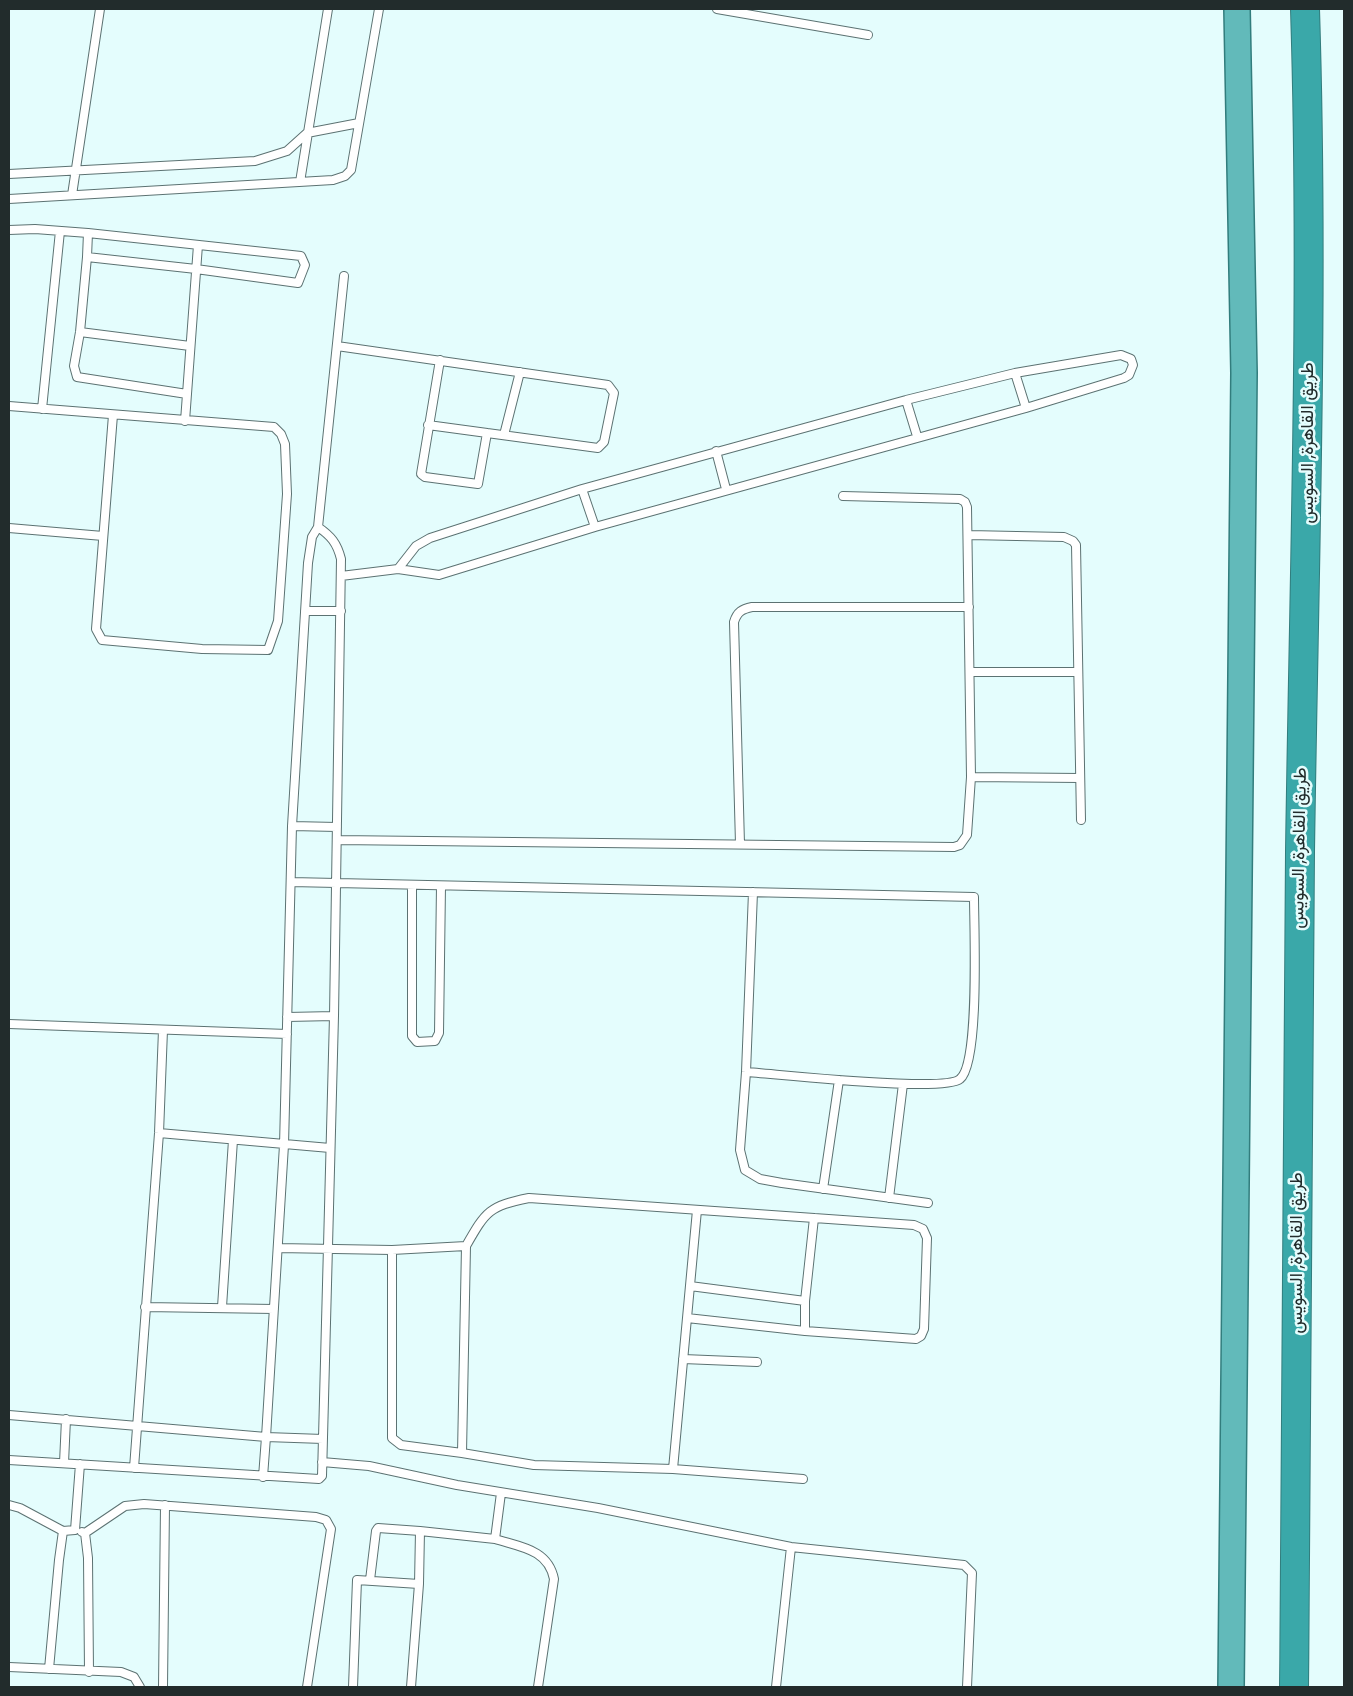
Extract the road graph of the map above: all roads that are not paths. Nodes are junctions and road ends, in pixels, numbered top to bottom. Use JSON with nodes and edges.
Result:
{"nodes":[{"id":1,"x":100,"y":9,"type":"edge"},
{"id":2,"x":328,"y":9,"type":"edge"},
{"id":3,"x":379,"y":9,"type":"edge"},
{"id":4,"x":717,"y":9,"type":"edge"},
{"id":5,"x":1237,"y":9,"type":"edge"},
{"id":6,"x":1305,"y":9,"type":"edge"},
{"id":7,"x":868,"y":35,"type":"dead end"},
{"id":8,"x":359,"y":124,"type":"junction"},
{"id":9,"x":307,"y":133,"type":"junction"},
{"id":10,"x":76,"y":171,"type":"junction"},
{"id":11,"x":9,"y":174,"type":"edge"},
{"id":12,"x":300,"y":182,"type":"junction"},
{"id":13,"x":72,"y":195,"type":"junction"},
{"id":14,"x":9,"y":199,"type":"edge"},
{"id":15,"x":9,"y":230,"type":"edge"},
{"id":16,"x":60,"y":231,"type":"junction"},
{"id":17,"x":88,"y":233,"type":"junction"},
{"id":18,"x":198,"y":245,"type":"junction"},
{"id":19,"x":87,"y":256,"type":"junction"},
{"id":20,"x":196,"y":268,"type":"junction"},
{"id":21,"x":344,"y":276,"type":"dead end"},
{"id":22,"x":80,"y":332,"type":"junction"},
{"id":23,"x":190,"y":346,"type":"junction"},
{"id":24,"x":337,"y":346,"type":"junction"},
{"id":25,"x":440,"y":360,"type":"junction"},
{"id":26,"x":520,"y":372,"type":"junction"},
{"id":27,"x":1015,"y":373,"type":"junction"},
{"id":28,"x":187,"y":394,"type":"junction"},
{"id":29,"x":906,"y":400,"type":"junction"},
{"id":30,"x":9,"y":406,"type":"edge"},
{"id":31,"x":1026,"y":408,"type":"junction"},
{"id":32,"x":42,"y":409,"type":"junction"},
{"id":33,"x":113,"y":415,"type":"junction"},
{"id":34,"x":185,"y":421,"type":"junction"},
{"id":35,"x":428,"y":424,"type":"junction"},
{"id":36,"x":487,"y":433,"type":"junction"},
{"id":37,"x":504,"y":435,"type":"junction"},
{"id":38,"x":917,"y":436,"type":"junction"},
{"id":39,"x":716,"y":451,"type":"junction"},
{"id":40,"x":582,"y":489,"type":"junction"},
{"id":41,"x":726,"y":489,"type":"junction"},
{"id":42,"x":843,"y":496,"type":"dead end"},
{"id":43,"x":318,"y":527,"type":"junction"},
{"id":44,"x":595,"y":527,"type":"junction"},
{"id":45,"x":9,"y":528,"type":"edge"},
{"id":46,"x":969,"y":535,"type":"junction"},
{"id":47,"x":103,"y":536,"type":"junction"},
{"id":48,"x":398,"y":569,"type":"junction"},
{"id":49,"x":341,"y":576,"type":"junction"},
{"id":50,"x":969,"y":608,"type":"junction"},
{"id":51,"x":305,"y":611,"type":"junction"},
{"id":52,"x":341,"y":611,"type":"junction"},
{"id":53,"x":970,"y":672,"type":"junction"},
{"id":54,"x":1078,"y":672,"type":"junction"},
{"id":55,"x":971,"y":777,"type":"junction"},
{"id":56,"x":1080,"y":778,"type":"junction"},
{"id":57,"x":1081,"y":820,"type":"dead end"},
{"id":58,"x":292,"y":826,"type":"junction"},
{"id":59,"x":337,"y":827,"type":"junction"},
{"id":60,"x":337,"y":840,"type":"junction"},
{"id":61,"x":740,"y":844,"type":"junction"},
{"id":62,"x":291,"y":882,"type":"junction"},
{"id":63,"x":336,"y":883,"type":"junction"},
{"id":64,"x":412,"y":885,"type":"junction"},
{"id":65,"x":442,"y":886,"type":"junction"},
{"id":66,"x":753,"y":892,"type":"junction"},
{"id":67,"x":334,"y":1016,"type":"junction"},
{"id":68,"x":287,"y":1017,"type":"junction"},
{"id":69,"x":9,"y":1024,"type":"edge"},
{"id":70,"x":163,"y":1030,"type":"junction"},
{"id":71,"x":287,"y":1034,"type":"junction"},
{"id":72,"x":746,"y":1072,"type":"junction"},
{"id":73,"x":839,"y":1080,"type":"junction"},
{"id":74,"x":902,"y":1084,"type":"junction"},
{"id":75,"x":159,"y":1133,"type":"junction"},
{"id":76,"x":233,"y":1140,"type":"junction"},
{"id":77,"x":284,"y":1145,"type":"junction"},
{"id":78,"x":330,"y":1148,"type":"junction"},
{"id":79,"x":823,"y":1189,"type":"junction"},
{"id":80,"x":889,"y":1198,"type":"junction"},
{"id":81,"x":928,"y":1203,"type":"dead end"},
{"id":82,"x":697,"y":1210,"type":"junction"},
{"id":83,"x":814,"y":1218,"type":"junction"},
{"id":84,"x":466,"y":1246,"type":"junction"},
{"id":85,"x":278,"y":1248,"type":"junction"},
{"id":86,"x":328,"y":1249,"type":"junction"},
{"id":87,"x":392,"y":1250,"type":"junction"},
{"id":88,"x":690,"y":1286,"type":"junction"},
{"id":89,"x":805,"y":1301,"type":"junction"},
{"id":90,"x":145,"y":1307,"type":"junction"},
{"id":91,"x":222,"y":1307,"type":"junction"},
{"id":92,"x":274,"y":1309,"type":"junction"},
{"id":93,"x":687,"y":1318,"type":"junction"},
{"id":94,"x":805,"y":1331,"type":"junction"},
{"id":95,"x":683,"y":1359,"type":"junction"},
{"id":96,"x":757,"y":1362,"type":"dead end"},
{"id":97,"x":9,"y":1415,"type":"edge"},
{"id":98,"x":66,"y":1420,"type":"junction"},
{"id":99,"x":136,"y":1425,"type":"junction"},
{"id":100,"x":266,"y":1436,"type":"junction"},
{"id":101,"x":323,"y":1439,"type":"junction"},
{"id":102,"x":462,"y":1452,"type":"junction"},
{"id":103,"x":9,"y":1460,"type":"edge"},
{"id":104,"x":322,"y":1462,"type":"junction"},
{"id":105,"x":64,"y":1464,"type":"junction"},
{"id":106,"x":80,"y":1464,"type":"junction"},
{"id":107,"x":134,"y":1468,"type":"junction"},
{"id":108,"x":673,"y":1468,"type":"junction"},
{"id":109,"x":263,"y":1477,"type":"junction"},
{"id":110,"x":803,"y":1479,"type":"dead end"},
{"id":111,"x":501,"y":1493,"type":"junction"},
{"id":112,"x":9,"y":1505,"type":"edge"},
{"id":113,"x":165,"y":1505,"type":"junction"},
{"id":114,"x":75,"y":1530,"type":"junction"},
{"id":115,"x":64,"y":1531,"type":"junction"},
{"id":116,"x":420,"y":1531,"type":"junction"},
{"id":117,"x":85,"y":1533,"type":"junction"},
{"id":118,"x":495,"y":1539,"type":"junction"},
{"id":119,"x":792,"y":1547,"type":"junction"},
{"id":120,"x":370,"y":1580,"type":"junction"},
{"id":121,"x":419,"y":1584,"type":"junction"},
{"id":122,"x":9,"y":1667,"type":"edge"},
{"id":123,"x":49,"y":1669,"type":"junction"},
{"id":124,"x":89,"y":1672,"type":"junction"},
{"id":125,"x":140,"y":1687,"type":"edge"},
{"id":126,"x":163,"y":1687,"type":"edge"},
{"id":127,"x":307,"y":1687,"type":"edge"},
{"id":128,"x":353,"y":1687,"type":"edge"},
{"id":129,"x":411,"y":1687,"type":"edge"},
{"id":130,"x":538,"y":1687,"type":"edge"},
{"id":131,"x":776,"y":1687,"type":"edge"},
{"id":132,"x":967,"y":1687,"type":"edge"},
{"id":133,"x":1231,"y":1687,"type":"edge"},
{"id":134,"x":1294,"y":1687,"type":"edge"}],
"edges":[{"from":1,"to":10,"type":"lane"},
{"from":2,"to":9,"type":"lane"},
{"from":3,"to":8,"type":"lane"},
{"from":4,"to":7,"type":"lane"},
{"from":5,"to":133,"type":"highway"},
{"from":6,"to":134,"type":"highway","name":"طريق القاهرة, السويس"},
{"from":8,"to":9,"type":"lane"},
{"from":8,"to":12,"type":"lane"},
{"from":9,"to":10,"type":"lane"},
{"from":9,"to":12,"type":"lane"},
{"from":10,"to":11,"type":"lane"},
{"from":10,"to":13,"type":"lane"},
{"from":12,"to":13,"type":"lane"},
{"from":13,"to":14,"type":"lane"},
{"from":15,"to":16,"type":"lane"},
{"from":16,"to":17,"type":"lane"},
{"from":16,"to":32,"type":"lane"},
{"from":17,"to":18,"type":"lane"},
{"from":17,"to":19,"type":"lane"},
{"from":18,"to":20,"type":"lane"},
{"from":18,"to":20,"type":"lane"},
{"from":19,"to":20,"type":"lane"},
{"from":19,"to":22,"type":"lane"},
{"from":20,"to":23,"type":"lane"},
{"from":21,"to":24,"type":"lane"},
{"from":22,"to":23,"type":"lane"},
{"from":22,"to":28,"type":"lane"},
{"from":23,"to":28,"type":"lane"},
{"from":24,"to":25,"type":"lane"},
{"from":24,"to":43,"type":"lane"},
{"from":25,"to":26,"type":"lane"},
{"from":25,"to":35,"type":"lane"},
{"from":26,"to":37,"type":"lane"},
{"from":26,"to":37,"type":"lane"},
{"from":27,"to":29,"type":"lane"},
{"from":27,"to":31,"type":"lane"},
{"from":27,"to":31,"type":"lane"},
{"from":28,"to":34,"type":"lane"},
{"from":29,"to":38,"type":"lane"},
{"from":29,"to":39,"type":"lane"},
{"from":30,"to":32,"type":"lane"},
{"from":31,"to":38,"type":"lane"},
{"from":32,"to":33,"type":"lane"},
{"from":33,"to":34,"type":"lane"},
{"from":33,"to":47,"type":"lane"},
{"from":34,"to":47,"type":"lane"},
{"from":35,"to":36,"type":"lane"},
{"from":35,"to":36,"type":"lane"},
{"from":36,"to":37,"type":"lane"},
{"from":38,"to":41,"type":"lane"},
{"from":39,"to":40,"type":"lane"},
{"from":39,"to":41,"type":"lane"},
{"from":40,"to":44,"type":"lane"},
{"from":40,"to":48,"type":"lane"},
{"from":41,"to":44,"type":"lane"},
{"from":42,"to":46,"type":"lane"},
{"from":43,"to":49,"type":"lane"},
{"from":43,"to":51,"type":"lane"},
{"from":44,"to":48,"type":"lane"},
{"from":45,"to":47,"type":"lane"},
{"from":46,"to":50,"type":"lane"},
{"from":46,"to":54,"type":"lane"},
{"from":48,"to":49,"type":"lane"},
{"from":49,"to":52,"type":"lane"},
{"from":50,"to":53,"type":"lane"},
{"from":50,"to":61,"type":"lane"},
{"from":51,"to":52,"type":"lane"},
{"from":51,"to":58,"type":"lane"},
{"from":52,"to":59,"type":"lane"},
{"from":53,"to":54,"type":"lane"},
{"from":53,"to":55,"type":"lane"},
{"from":54,"to":56,"type":"lane"},
{"from":55,"to":56,"type":"lane"},
{"from":55,"to":61,"type":"lane"},
{"from":56,"to":57,"type":"lane"},
{"from":58,"to":59,"type":"lane"},
{"from":58,"to":62,"type":"lane"},
{"from":59,"to":60,"type":"lane"},
{"from":60,"to":61,"type":"lane"},
{"from":60,"to":63,"type":"lane"},
{"from":62,"to":63,"type":"lane"},
{"from":62,"to":68,"type":"lane"},
{"from":63,"to":64,"type":"lane"},
{"from":63,"to":67,"type":"lane"},
{"from":64,"to":65,"type":"lane"},
{"from":64,"to":65,"type":"lane"},
{"from":65,"to":66,"type":"lane"},
{"from":66,"to":72,"type":"lane"},
{"from":66,"to":74,"type":"lane"},
{"from":67,"to":68,"type":"lane"},
{"from":67,"to":78,"type":"lane"},
{"from":68,"to":71,"type":"lane"},
{"from":69,"to":70,"type":"lane"},
{"from":70,"to":71,"type":"lane"},
{"from":70,"to":75,"type":"lane"},
{"from":71,"to":77,"type":"lane"},
{"from":72,"to":73,"type":"lane"},
{"from":72,"to":79,"type":"lane"},
{"from":73,"to":74,"type":"lane"},
{"from":73,"to":79,"type":"lane"},
{"from":74,"to":80,"type":"lane"},
{"from":75,"to":76,"type":"lane"},
{"from":75,"to":90,"type":"lane"},
{"from":76,"to":77,"type":"lane"},
{"from":76,"to":91,"type":"lane"},
{"from":77,"to":78,"type":"lane"},
{"from":77,"to":85,"type":"lane"},
{"from":78,"to":86,"type":"lane"},
{"from":79,"to":80,"type":"lane"},
{"from":80,"to":81,"type":"lane"},
{"from":82,"to":83,"type":"lane"},
{"from":82,"to":84,"type":"lane"},
{"from":82,"to":88,"type":"lane"},
{"from":83,"to":89,"type":"lane"},
{"from":83,"to":94,"type":"lane"},
{"from":84,"to":87,"type":"lane"},
{"from":84,"to":102,"type":"lane"},
{"from":85,"to":86,"type":"lane"},
{"from":85,"to":92,"type":"lane"},
{"from":86,"to":87,"type":"lane"},
{"from":86,"to":101,"type":"lane"},
{"from":87,"to":102,"type":"lane"},
{"from":88,"to":89,"type":"lane"},
{"from":88,"to":93,"type":"lane"},
{"from":89,"to":94,"type":"lane"},
{"from":90,"to":91,"type":"lane"},
{"from":90,"to":99,"type":"lane"},
{"from":91,"to":92,"type":"lane"},
{"from":92,"to":100,"type":"lane"},
{"from":93,"to":94,"type":"lane"},
{"from":93,"to":95,"type":"lane"},
{"from":95,"to":96,"type":"lane"},
{"from":95,"to":108,"type":"lane"},
{"from":97,"to":98,"type":"lane"},
{"from":98,"to":99,"type":"lane"},
{"from":98,"to":105,"type":"lane"},
{"from":99,"to":100,"type":"lane"},
{"from":99,"to":107,"type":"lane"},
{"from":100,"to":101,"type":"lane"},
{"from":100,"to":109,"type":"lane"},
{"from":101,"to":104,"type":"lane"},
{"from":102,"to":108,"type":"lane"},
{"from":103,"to":105,"type":"lane"},
{"from":104,"to":109,"type":"lane"},
{"from":104,"to":111,"type":"lane"},
{"from":105,"to":106,"type":"lane"},
{"from":106,"to":107,"type":"lane"},
{"from":106,"to":114,"type":"lane"},
{"from":107,"to":109,"type":"lane"},
{"from":108,"to":110,"type":"lane"},
{"from":111,"to":118,"type":"lane"},
{"from":111,"to":119,"type":"lane"},
{"from":112,"to":115,"type":"lane"},
{"from":113,"to":117,"type":"lane"},
{"from":113,"to":126,"type":"lane"},
{"from":113,"to":127,"type":"lane"},
{"from":114,"to":115,"type":"lane"},
{"from":114,"to":117,"type":"lane"},
{"from":115,"to":123,"type":"lane"},
{"from":116,"to":118,"type":"lane"},
{"from":116,"to":120,"type":"lane"},
{"from":116,"to":121,"type":"lane"},
{"from":117,"to":124,"type":"lane"},
{"from":118,"to":130,"type":"lane"},
{"from":119,"to":131,"type":"lane"},
{"from":119,"to":132,"type":"lane"},
{"from":120,"to":121,"type":"lane"},
{"from":120,"to":128,"type":"lane"},
{"from":121,"to":129,"type":"lane"},
{"from":122,"to":123,"type":"lane"},
{"from":123,"to":124,"type":"lane"},
{"from":124,"to":125,"type":"lane"}]}
